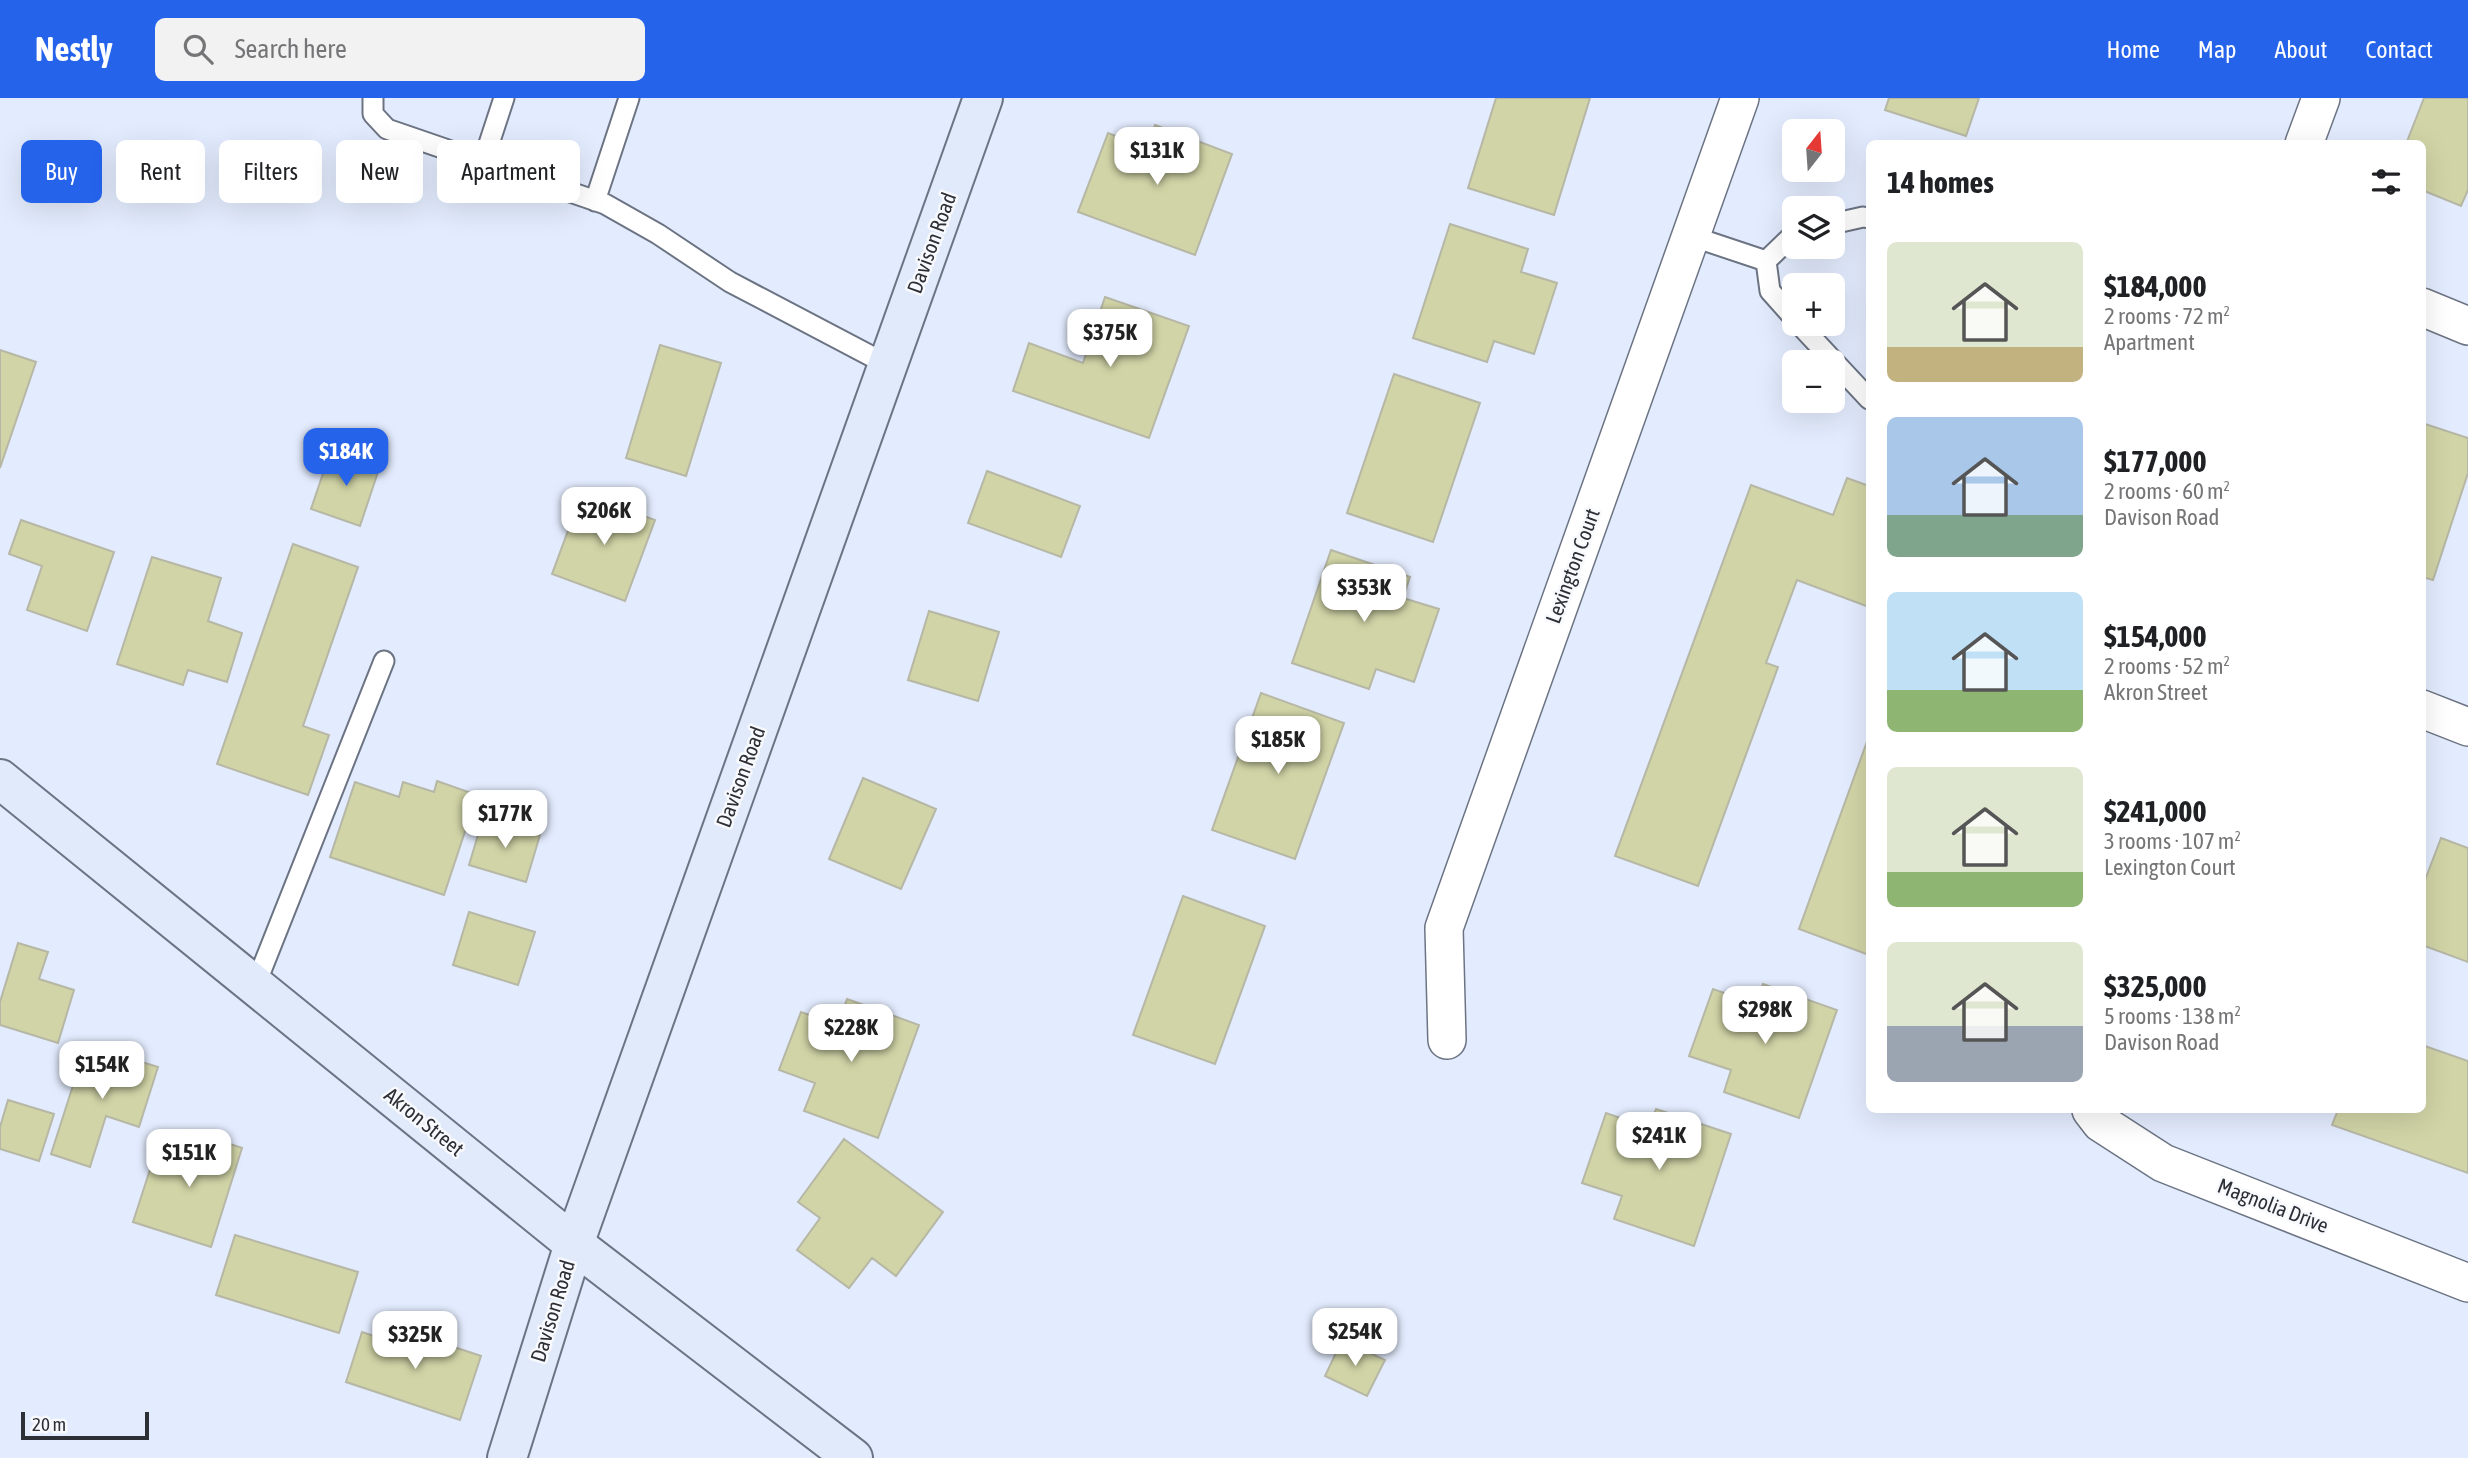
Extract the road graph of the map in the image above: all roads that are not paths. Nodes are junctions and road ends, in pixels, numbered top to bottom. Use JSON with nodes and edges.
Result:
{"nodes":[{"id":1,"x":373,"y":98,"type":"edge"},
{"id":2,"x":504,"y":98,"type":"edge"},
{"id":3,"x":629,"y":98,"type":"edge"},
{"id":4,"x":983,"y":98,"type":"edge"},
{"id":5,"x":1740,"y":98,"type":"edge"},
{"id":6,"x":2320,"y":98,"type":"edge"},
{"id":7,"x":490,"y":140,"type":"edge"},
{"id":8,"x":2305,"y":140,"type":"edge"},
{"id":9,"x":437,"y":146,"type":"edge"},
{"id":10,"x":580,"y":196,"type":"edge"},
{"id":11,"x":595,"y":201,"type":"junction"},
{"id":12,"x":1866,"y":218,"type":"edge"},
{"id":13,"x":1845,"y":221,"type":"edge"},
{"id":14,"x":1691,"y":236,"type":"junction"},
{"id":15,"x":1782,"y":246,"type":"edge"},
{"id":16,"x":1766,"y":261,"type":"junction"},
{"id":17,"x":1782,"y":304,"type":"edge"},
{"id":18,"x":2426,"y":309,"type":"edge"},
{"id":19,"x":2468,"y":326,"type":"edge"},
{"id":20,"x":1810,"y":336,"type":"edge"},
{"id":21,"x":888,"y":365,"type":"junction"},
{"id":22,"x":1866,"y":396,"type":"edge"},
{"id":23,"x":384,"y":661,"type":"dead end"},
{"id":24,"x":2426,"y":711,"type":"edge"},
{"id":25,"x":2468,"y":727,"type":"edge"},
{"id":26,"x":0,"y":779,"type":"edge"},
{"id":27,"x":255,"y":986,"type":"junction"},
{"id":28,"x":1447,"y":1040,"type":"dead end"},
{"id":29,"x":2093,"y":1113,"type":"edge"},
{"id":30,"x":574,"y":1244,"type":"junction"},
{"id":31,"x":2468,"y":1283,"type":"edge"},
{"id":32,"x":507,"y":1458,"type":"edge"},
{"id":33,"x":853,"y":1458,"type":"edge"}],
"edges":[{"from":1,"to":9,"type":"lane"},
{"from":2,"to":7,"type":"lane"},
{"from":3,"to":11,"type":"lane"},
{"from":4,"to":21,"type":"street","name":"Davison Road"},
{"from":5,"to":14,"type":"street","name":"Lexington Court"},
{"from":6,"to":8,"type":"street"},
{"from":10,"to":11,"type":"lane"},
{"from":11,"to":21,"type":"lane"},
{"from":12,"to":13,"type":"lane"},
{"from":14,"to":16,"type":"lane"},
{"from":14,"to":28,"type":"street","name":"Lexington Court"},
{"from":15,"to":16,"type":"lane"},
{"from":16,"to":17,"type":"lane"},
{"from":18,"to":19,"type":"street"},
{"from":20,"to":22,"type":"lane"},
{"from":21,"to":30,"type":"street","name":"Davison Road"},
{"from":23,"to":27,"type":"lane"},
{"from":24,"to":25,"type":"street"},
{"from":26,"to":27,"type":"street","name":"Akron Street"},
{"from":27,"to":30,"type":"street","name":"Akron Street"},
{"from":29,"to":31,"type":"street","name":"Magnolia Drive"},
{"from":30,"to":32,"type":"street","name":"Davison Road"},
{"from":30,"to":33,"type":"street","name":"Akron Street"}]}
